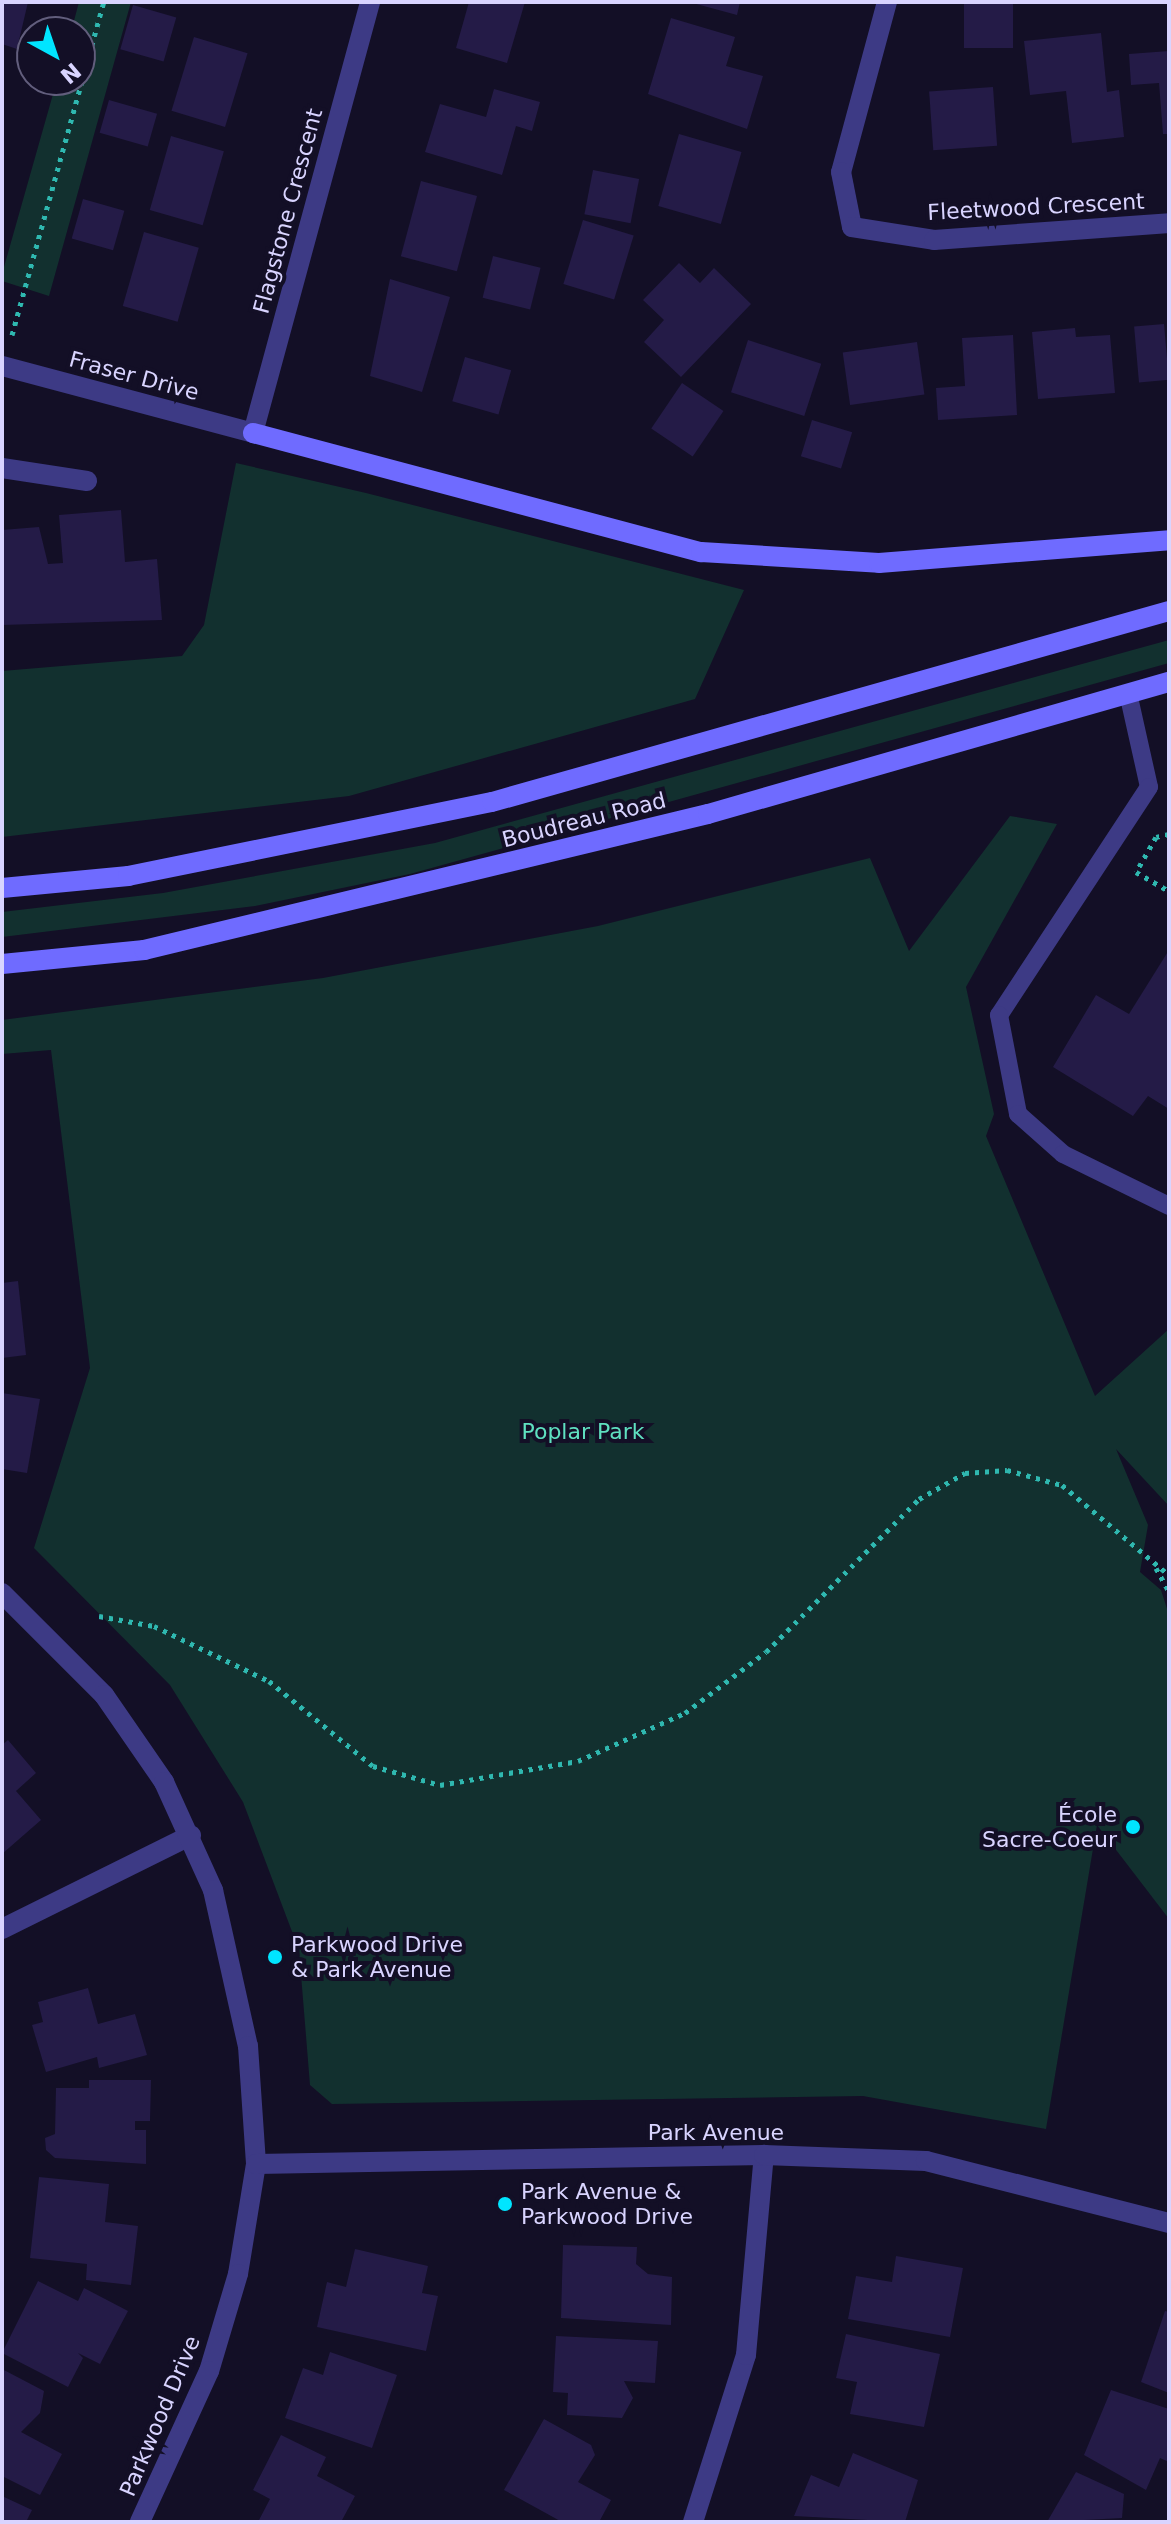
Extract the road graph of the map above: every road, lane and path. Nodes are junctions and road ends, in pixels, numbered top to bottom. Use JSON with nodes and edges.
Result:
{"nodes":[{"id":1,"x":104,"y":2,"type":"edge"},
{"id":2,"x":370,"y":2,"type":"edge"},
{"id":3,"x":887,"y":2,"type":"edge"},
{"id":4,"x":1169,"y":223,"type":"edge"},
{"id":5,"x":12,"y":335,"type":"dead end"},
{"id":6,"x":2,"y":366,"type":"edge"},
{"id":7,"x":253,"y":433,"type":"junction"},
{"id":8,"x":2,"y":468,"type":"edge"},
{"id":9,"x":87,"y":481,"type":"dead end"},
{"id":10,"x":1169,"y":540,"type":"edge"},
{"id":11,"x":1169,"y":611,"type":"edge"},
{"id":12,"x":1169,"y":682,"type":"edge"},
{"id":13,"x":1128,"y":693,"type":"junction"},
{"id":14,"x":1169,"y":834,"type":"edge"},
{"id":15,"x":2,"y":888,"type":"edge"},
{"id":16,"x":1169,"y":891,"type":"edge"},
{"id":17,"x":2,"y":964,"type":"edge"},
{"id":18,"x":1169,"y":1206,"type":"edge"},
{"id":19,"x":1156,"y":1567,"type":"junction"},
{"id":20,"x":1169,"y":1575,"type":"edge"},
{"id":21,"x":1169,"y":1591,"type":"edge"},
{"id":22,"x":2,"y":1593,"type":"edge"},
{"id":23,"x":99,"y":1616,"type":"dead end"},
{"id":24,"x":191,"y":1835,"type":"junction"},
{"id":25,"x":2,"y":1929,"type":"edge"},
{"id":26,"x":764,"y":2155,"type":"junction"},
{"id":27,"x":256,"y":2164,"type":"junction"},
{"id":28,"x":1169,"y":2223,"type":"edge"},
{"id":29,"x":140,"y":2522,"type":"edge"},
{"id":30,"x":693,"y":2522,"type":"edge"}],
"edges":[{"from":1,"to":5,"type":"path"},
{"from":2,"to":7,"type":"street","name":"Flagstone Crescent"},
{"from":3,"to":4,"type":"street","name":"Fleetwood Crescent"},
{"from":6,"to":7,"type":"street","name":"Fraser Drive"},
{"from":7,"to":10,"type":"main road"},
{"from":8,"to":9,"type":"street"},
{"from":11,"to":15,"type":"main road","name":"Boudreau Road"},
{"from":12,"to":13,"type":"main road","name":"Boudreau Road"},
{"from":13,"to":17,"type":"main road","name":"Boudreau Road"},
{"from":13,"to":18,"type":"lane"},
{"from":14,"to":16,"type":"path"},
{"from":19,"to":20,"type":"path"},
{"from":19,"to":21,"type":"path"},
{"from":19,"to":23,"type":"path"},
{"from":22,"to":24,"type":"street","name":"Parkwood Drive"},
{"from":24,"to":25,"type":"street"},
{"from":24,"to":27,"type":"street","name":"Parkwood Drive"},
{"from":26,"to":27,"type":"street","name":"Park Avenue"},
{"from":26,"to":28,"type":"street","name":"Park Avenue"},
{"from":26,"to":30,"type":"street"},
{"from":27,"to":29,"type":"street","name":"Parkwood Drive"}]}
